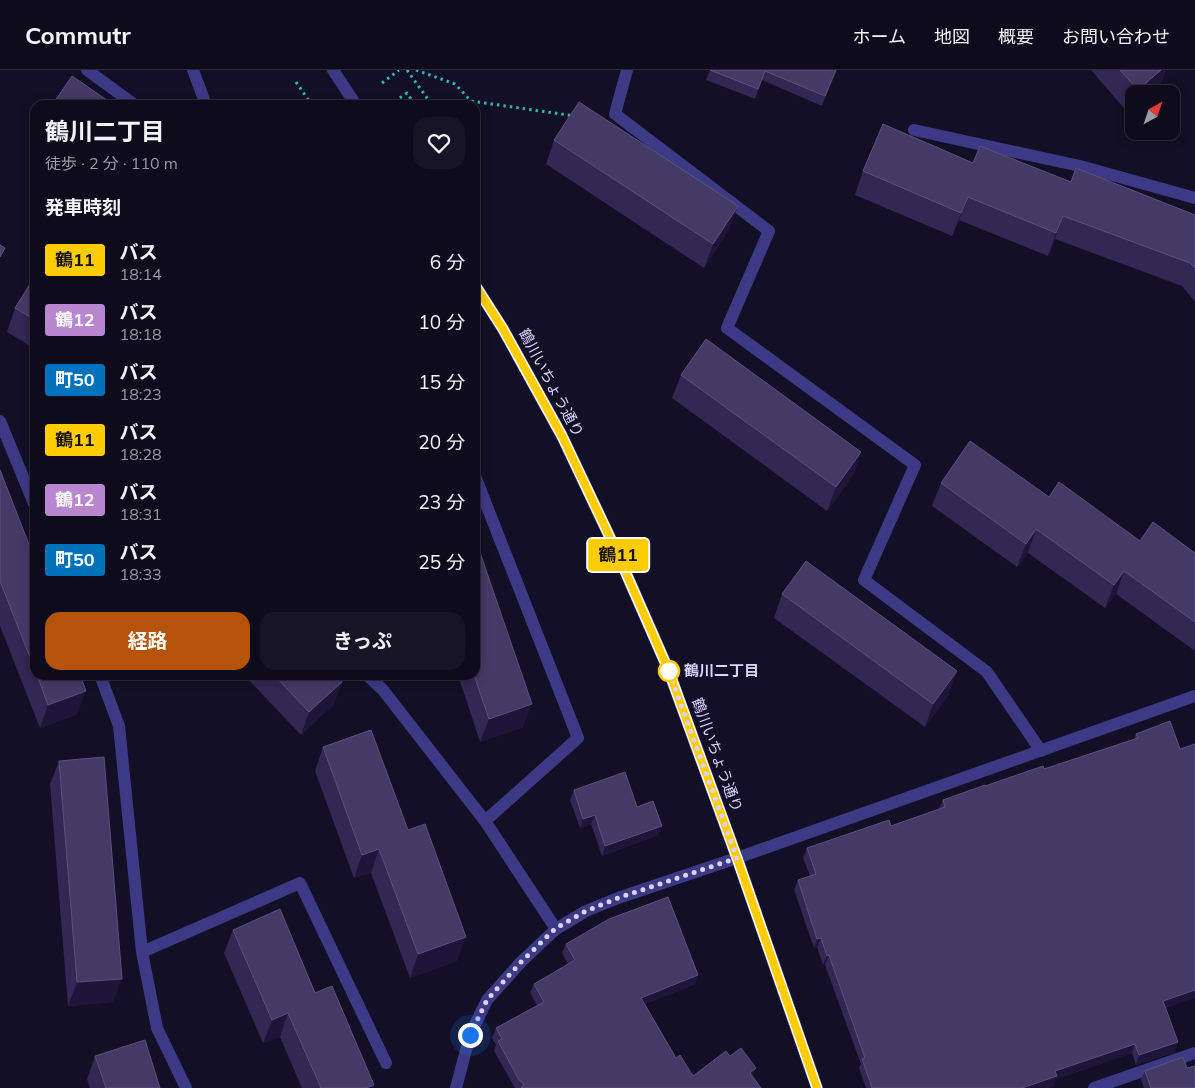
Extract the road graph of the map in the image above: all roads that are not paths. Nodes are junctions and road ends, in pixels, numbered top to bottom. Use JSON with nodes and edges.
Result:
{"nodes":[{"id":1,"x":86,"y":70,"type":"edge"},
{"id":2,"x":193,"y":70,"type":"edge"},
{"id":3,"x":333,"y":70,"type":"edge"},
{"id":4,"x":627,"y":70,"type":"edge"},
{"id":5,"x":128,"y":100,"type":"edge"},
{"id":6,"x":204,"y":100,"type":"edge"},
{"id":7,"x":353,"y":100,"type":"edge"},
{"id":8,"x":914,"y":130,"type":"dead end"},
{"id":9,"x":1195,"y":198,"type":"edge"},
{"id":10,"x":480,"y":293,"type":"edge"},
{"id":11,"x":0,"y":421,"type":"edge"},
{"id":12,"x":480,"y":489,"type":"edge"},
{"id":13,"x":30,"y":494,"type":"edge"},
{"id":14,"x":102,"y":680,"type":"edge"},
{"id":15,"x":372,"y":680,"type":"edge"},
{"id":16,"x":1195,"y":696,"type":"edge"},
{"id":17,"x":1040,"y":750,"type":"junction"},
{"id":18,"x":485,"y":821,"type":"junction"},
{"id":19,"x":737,"y":858,"type":"junction"},
{"id":20,"x":556,"y":928,"type":"junction"},
{"id":21,"x":142,"y":952,"type":"junction"},
{"id":22,"x":1195,"y":1053,"type":"edge"},
{"id":23,"x":386,"y":1063,"type":"dead end"},
{"id":24,"x":1124,"y":1083,"type":"edge"},
{"id":25,"x":186,"y":1088,"type":"edge"},
{"id":26,"x":456,"y":1088,"type":"edge"},
{"id":27,"x":817,"y":1088,"type":"edge"},
{"id":28,"x":1094,"y":1088,"type":"edge"}],
"edges":[{"from":1,"to":5,"type":"street"},
{"from":2,"to":6,"type":"street"},
{"from":3,"to":7,"type":"street"},
{"from":4,"to":17,"type":"street"},
{"from":8,"to":9,"type":"street"},
{"from":10,"to":19,"type":"street","name":"鶴川いちょう通り"},
{"from":11,"to":13,"type":"street"},
{"from":12,"to":18,"type":"street"},
{"from":14,"to":21,"type":"street"},
{"from":15,"to":18,"type":"street"},
{"from":16,"to":17,"type":"street"},
{"from":17,"to":19,"type":"street"},
{"from":18,"to":20,"type":"street"},
{"from":19,"to":20,"type":"street"},
{"from":19,"to":27,"type":"street","name":"鶴川いちょう通り"},
{"from":20,"to":26,"type":"street"},
{"from":21,"to":23,"type":"street"},
{"from":21,"to":25,"type":"street"},
{"from":22,"to":24,"type":"street"},
{"from":24,"to":28,"type":"street"}]}
